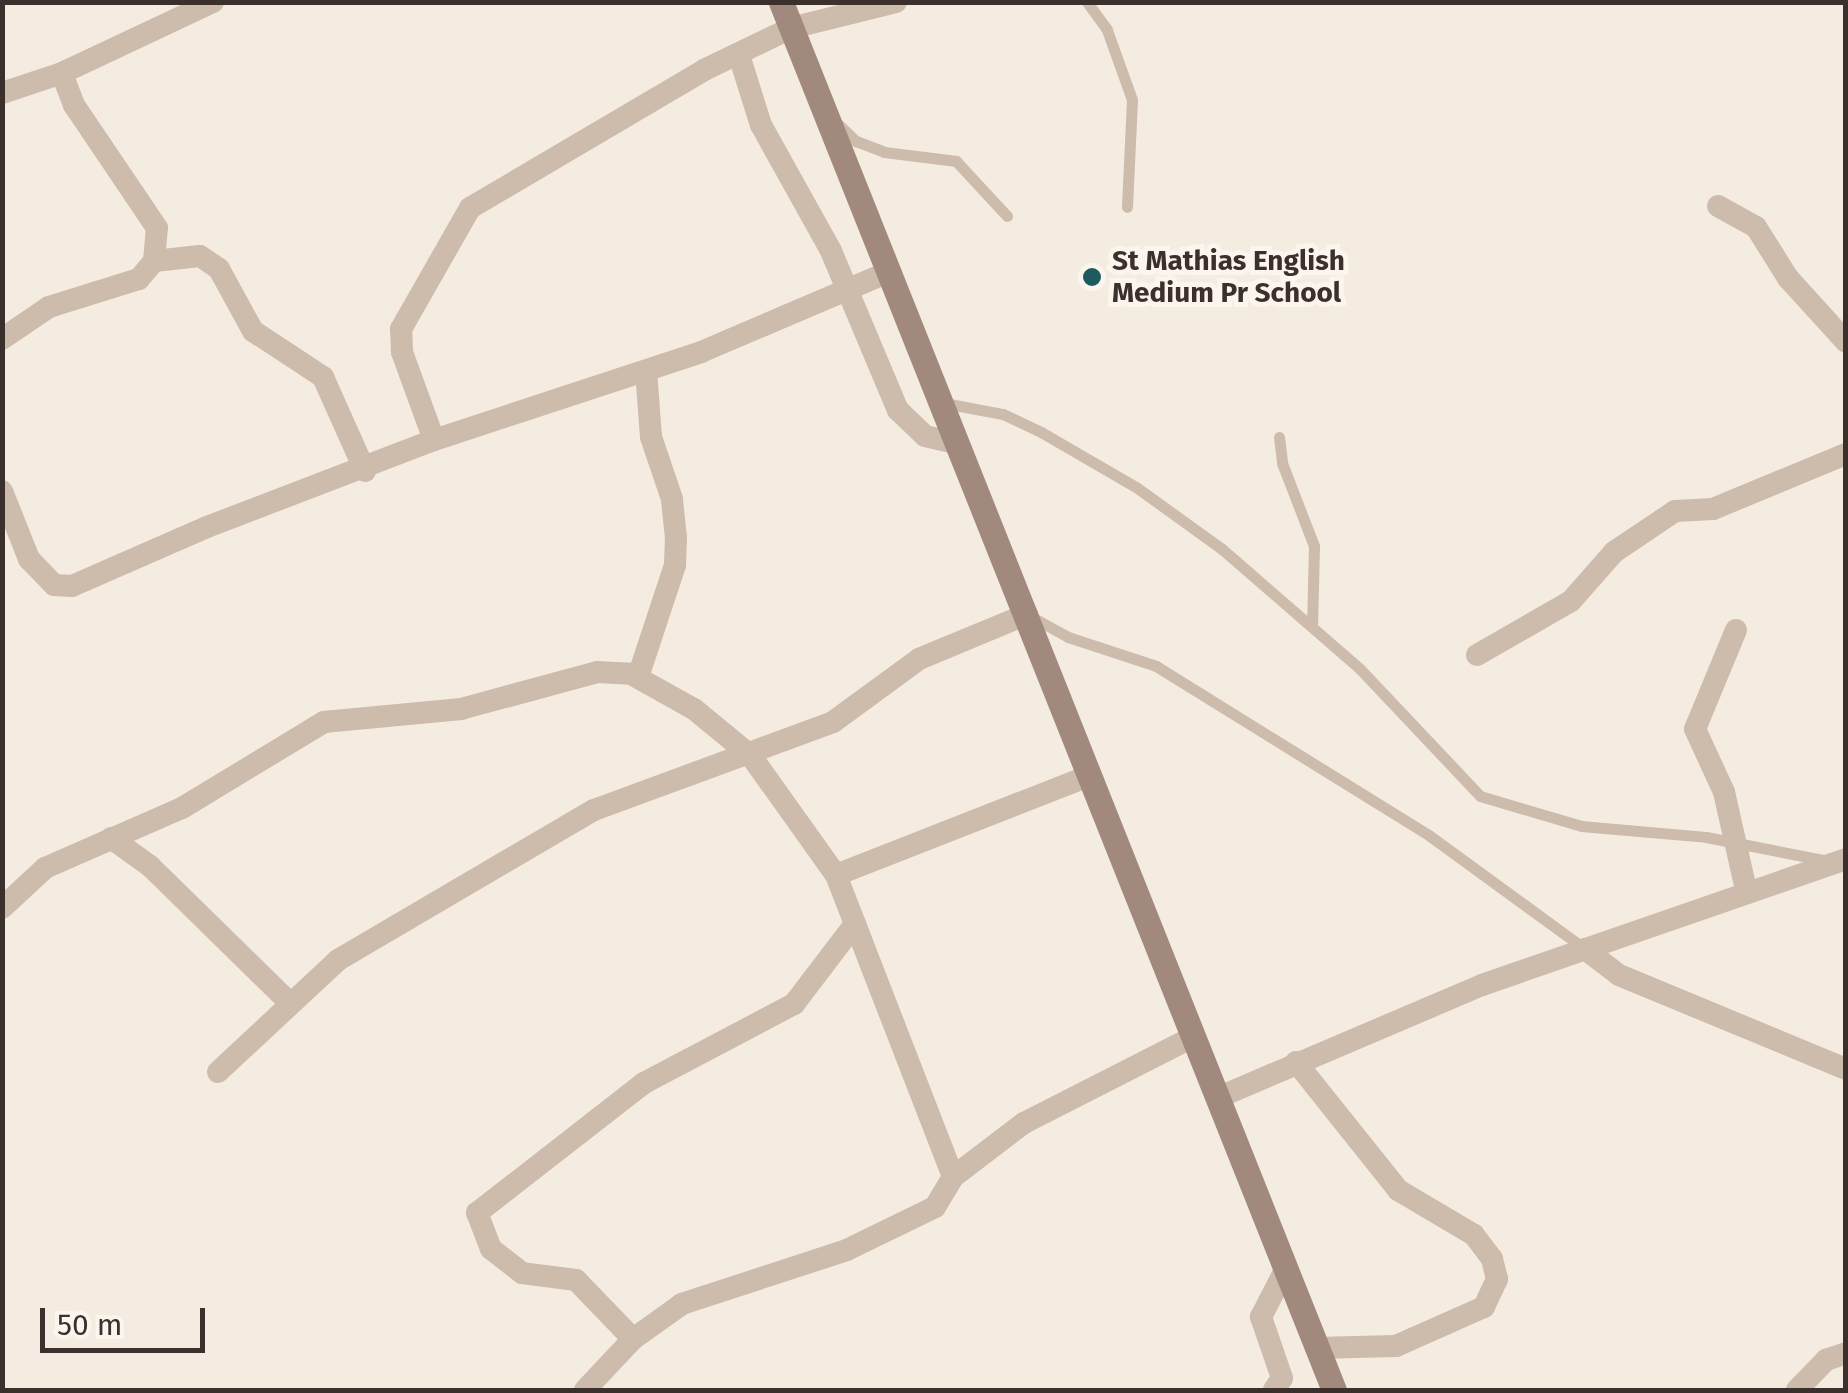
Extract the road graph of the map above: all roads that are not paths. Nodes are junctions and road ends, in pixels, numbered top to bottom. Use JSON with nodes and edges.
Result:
{"nodes":[{"id":1,"x":214,"y":2,"type":"edge"},
{"id":2,"x":781,"y":2,"type":"edge"},
{"id":3,"x":896,"y":2,"type":"edge"},
{"id":4,"x":1087,"y":2,"type":"edge"},
{"id":5,"x":791,"y":28,"type":"junction"},
{"id":6,"x":739,"y":55,"type":"junction"},
{"id":7,"x":62,"y":73,"type":"junction"},
{"id":8,"x":2,"y":93,"type":"edge"},
{"id":9,"x":823,"y":111,"type":"junction"},
{"id":10,"x":1718,"y":206,"type":"dead end"},
{"id":11,"x":1126,"y":207,"type":"dead end"},
{"id":12,"x":1007,"y":216,"type":"dead end"},
{"id":13,"x":154,"y":261,"type":"junction"},
{"id":14,"x":886,"y":274,"type":"junction"},
{"id":15,"x":848,"y":290,"type":"junction"},
{"id":16,"x":2,"y":339,"type":"edge"},
{"id":17,"x":1846,"y":342,"type":"edge"},
{"id":18,"x":646,"y":371,"type":"junction"},
{"id":19,"x":940,"y":403,"type":"junction"},
{"id":20,"x":1279,"y":437,"type":"dead end"},
{"id":21,"x":434,"y":440,"type":"junction"},
{"id":22,"x":956,"y":443,"type":"junction"},
{"id":23,"x":1846,"y":454,"type":"edge"},
{"id":24,"x":365,"y":470,"type":"junction"},
{"id":25,"x":2,"y":492,"type":"edge"},
{"id":26,"x":1027,"y":614,"type":"junction"},
{"id":27,"x":1312,"y":626,"type":"junction"},
{"id":28,"x":1736,"y":630,"type":"dead end"},
{"id":29,"x":1477,"y":655,"type":"dead end"},
{"id":30,"x":638,"y":677,"type":"junction"},
{"id":31,"x":752,"y":756,"type":"junction"},
{"id":32,"x":1089,"y":776,"type":"junction"},
{"id":33,"x":111,"y":838,"type":"junction"},
{"id":34,"x":1740,"y":846,"type":"junction"},
{"id":35,"x":1839,"y":860,"type":"edge"},
{"id":36,"x":836,"y":875,"type":"junction"},
{"id":37,"x":1746,"y":890,"type":"junction"},
{"id":38,"x":2,"y":908,"type":"edge"},
{"id":39,"x":855,"y":924,"type":"junction"},
{"id":40,"x":1585,"y":949,"type":"junction"},
{"id":41,"x":289,"y":1002,"type":"junction"},
{"id":42,"x":1193,"y":1037,"type":"junction"},
{"id":43,"x":1296,"y":1062,"type":"junction"},
{"id":44,"x":1846,"y":1069,"type":"edge"},
{"id":45,"x":218,"y":1072,"type":"dead end"},
{"id":46,"x":1217,"y":1098,"type":"junction"},
{"id":47,"x":952,"y":1177,"type":"junction"},
{"id":48,"x":1286,"y":1270,"type":"junction"},
{"id":49,"x":633,"y":1340,"type":"junction"},
{"id":50,"x":1316,"y":1348,"type":"junction"},
{"id":51,"x":1846,"y":1353,"type":"edge"},
{"id":52,"x":585,"y":1390,"type":"edge"},
{"id":53,"x":1274,"y":1390,"type":"edge"},
{"id":54,"x":1334,"y":1390,"type":"edge"},
{"id":55,"x":1797,"y":1390,"type":"edge"}],
"edges":[{"from":1,"to":7,"type":"street"},
{"from":2,"to":5,"type":"main road"},
{"from":3,"to":5,"type":"street"},
{"from":4,"to":11,"type":"lane"},
{"from":5,"to":6,"type":"street"},
{"from":5,"to":9,"type":"main road"},
{"from":6,"to":15,"type":"street"},
{"from":6,"to":21,"type":"street"},
{"from":7,"to":8,"type":"street"},
{"from":7,"to":13,"type":"street"},
{"from":9,"to":12,"type":"lane"},
{"from":9,"to":14,"type":"main road"},
{"from":10,"to":17,"type":"street"},
{"from":13,"to":16,"type":"street"},
{"from":13,"to":24,"type":"street"},
{"from":14,"to":15,"type":"street"},
{"from":14,"to":19,"type":"main road"},
{"from":15,"to":18,"type":"street"},
{"from":15,"to":22,"type":"street"},
{"from":18,"to":21,"type":"street"},
{"from":18,"to":30,"type":"street"},
{"from":19,"to":22,"type":"main road"},
{"from":19,"to":27,"type":"lane"},
{"from":20,"to":27,"type":"lane"},
{"from":21,"to":24,"type":"street"},
{"from":22,"to":26,"type":"main road"},
{"from":23,"to":29,"type":"street"},
{"from":24,"to":25,"type":"street"},
{"from":26,"to":31,"type":"street"},
{"from":26,"to":32,"type":"main road"},
{"from":26,"to":40,"type":"lane"},
{"from":27,"to":34,"type":"lane"},
{"from":28,"to":34,"type":"street"},
{"from":30,"to":31,"type":"street"},
{"from":30,"to":33,"type":"street"},
{"from":31,"to":36,"type":"street"},
{"from":31,"to":41,"type":"street"},
{"from":32,"to":36,"type":"street"},
{"from":32,"to":42,"type":"main road"},
{"from":33,"to":38,"type":"street"},
{"from":33,"to":41,"type":"street"},
{"from":34,"to":35,"type":"lane"},
{"from":34,"to":37,"type":"street"},
{"from":35,"to":37,"type":"street"},
{"from":36,"to":39,"type":"street"},
{"from":37,"to":40,"type":"street"},
{"from":39,"to":47,"type":"street"},
{"from":39,"to":49,"type":"street"},
{"from":40,"to":43,"type":"street"},
{"from":40,"to":44,"type":"street"},
{"from":41,"to":45,"type":"street"},
{"from":42,"to":46,"type":"main road"},
{"from":42,"to":47,"type":"street"},
{"from":43,"to":46,"type":"street"},
{"from":43,"to":50,"type":"street"},
{"from":46,"to":48,"type":"main road"},
{"from":47,"to":49,"type":"street"},
{"from":48,"to":50,"type":"main road"},
{"from":48,"to":53,"type":"street"},
{"from":49,"to":52,"type":"street"},
{"from":50,"to":54,"type":"main road"},
{"from":51,"to":55,"type":"street"}]}
